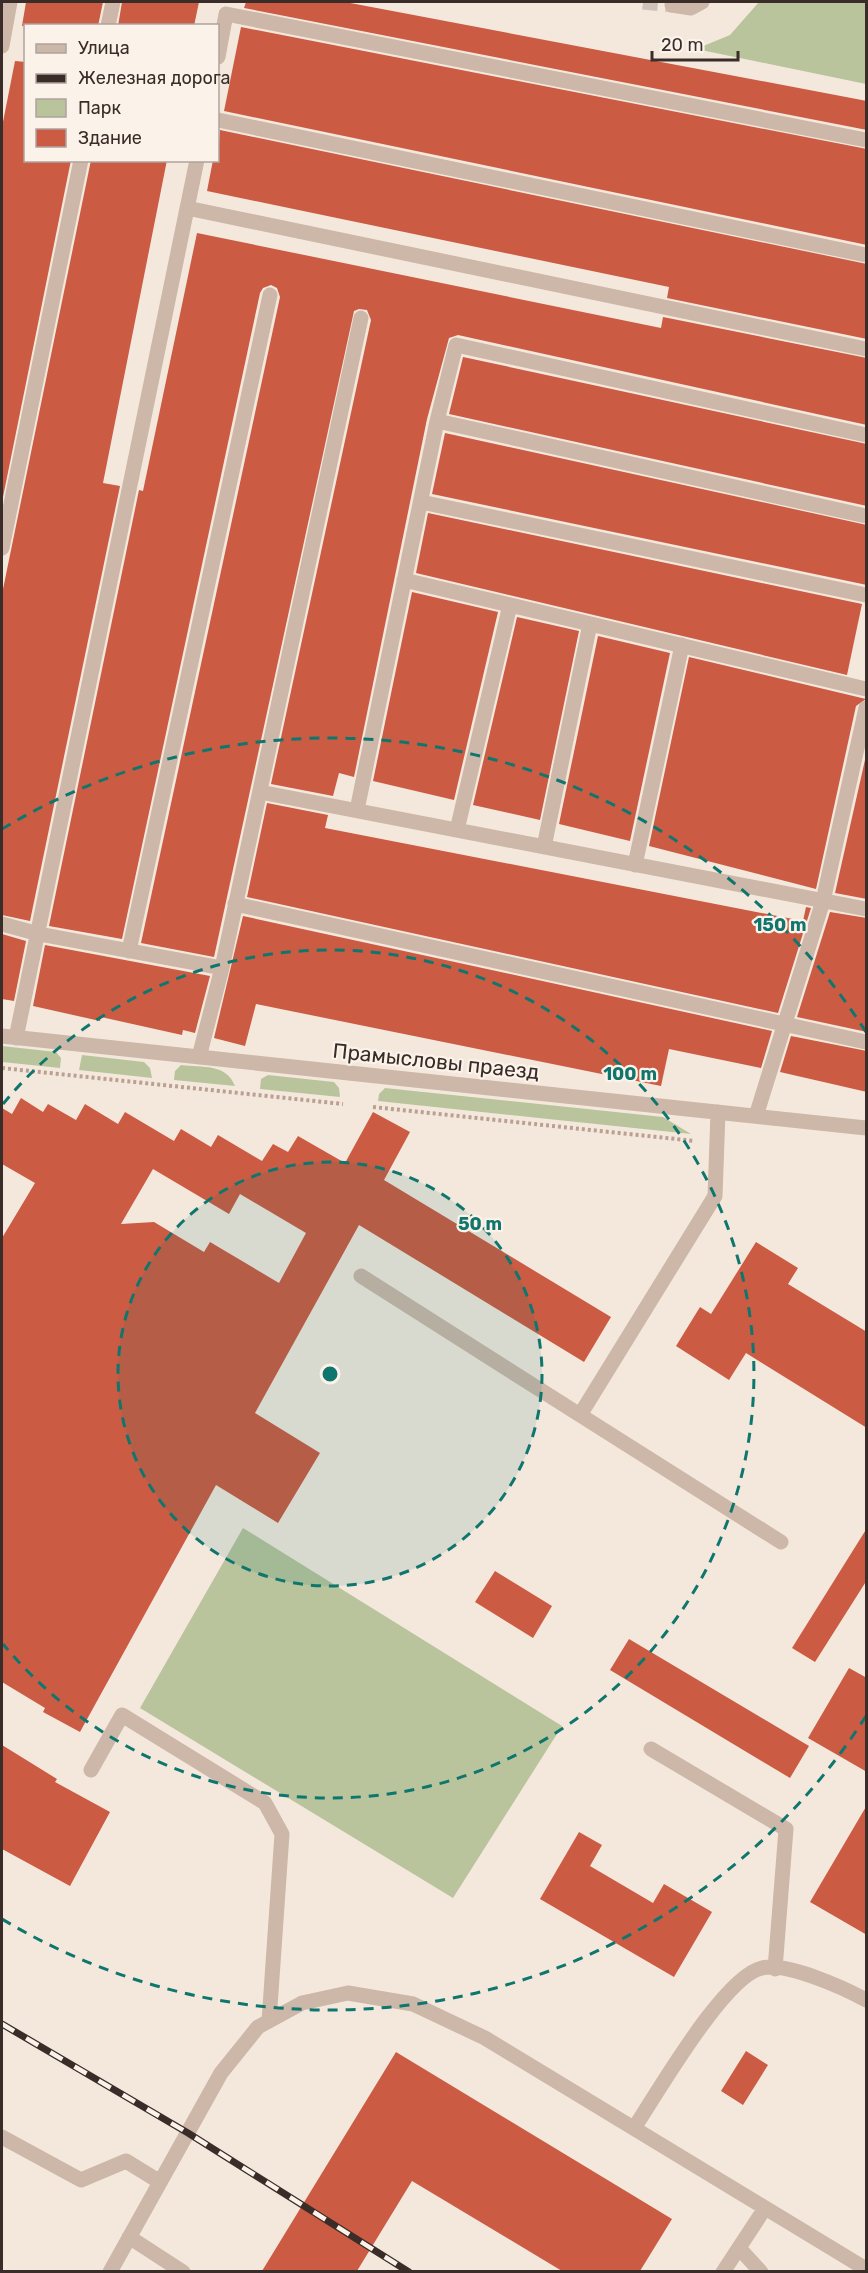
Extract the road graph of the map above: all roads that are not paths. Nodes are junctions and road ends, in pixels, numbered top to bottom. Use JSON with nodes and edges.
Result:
{"nodes":[{"id":1,"x":10,"y":2,"type":"edge"},
{"id":2,"x":113,"y":2,"type":"edge"},
{"id":3,"x":702,"y":2,"type":"edge"},
{"id":4,"x":672,"y":5,"type":"dead end"},
{"id":5,"x":108,"y":24,"type":"edge"},
{"id":6,"x":2,"y":46,"type":"edge"},
{"id":7,"x":219,"y":52,"type":"edge"},
{"id":8,"x":219,"y":120,"type":"edge"},
{"id":9,"x":867,"y":140,"type":"edge"},
{"id":10,"x":81,"y":162,"type":"edge"},
{"id":11,"x":197,"y":162,"type":"edge"},
{"id":12,"x":187,"y":208,"type":"junction"},
{"id":13,"x":867,"y":255,"type":"edge"},
{"id":14,"x":270,"y":295,"type":"dead end"},
{"id":15,"x":361,"y":318,"type":"dead end"},
{"id":16,"x":867,"y":349,"type":"edge"},
{"id":17,"x":437,"y":421,"type":"junction"},
{"id":18,"x":867,"y":435,"type":"edge"},
{"id":19,"x":421,"y":502,"type":"junction"},
{"id":20,"x":867,"y":516,"type":"edge"},
{"id":21,"x":2,"y":548,"type":"edge"},
{"id":22,"x":404,"y":580,"type":"junction"},
{"id":23,"x":867,"y":595,"type":"edge"},
{"id":24,"x":510,"y":604,"type":"junction"},
{"id":25,"x":590,"y":624,"type":"junction"},
{"id":26,"x":682,"y":645,"type":"junction"},
{"id":27,"x":867,"y":689,"type":"edge"},
{"id":28,"x":867,"y":708,"type":"edge"},
{"id":29,"x":260,"y":792,"type":"junction"},
{"id":30,"x":357,"y":810,"type":"junction"},
{"id":31,"x":457,"y":830,"type":"junction"},
{"id":32,"x":544,"y":847,"type":"junction"},
{"id":33,"x":635,"y":865,"type":"junction"},
{"id":34,"x":823,"y":901,"type":"junction"},
{"id":35,"x":235,"y":904,"type":"junction"},
{"id":36,"x":867,"y":909,"type":"edge"},
{"id":37,"x":2,"y":924,"type":"edge"},
{"id":38,"x":39,"y":934,"type":"junction"},
{"id":39,"x":129,"y":951,"type":"junction"},
{"id":40,"x":222,"y":968,"type":"junction"},
{"id":41,"x":784,"y":1026,"type":"junction"},
{"id":42,"x":9,"y":1037,"type":"edge"},
{"id":43,"x":867,"y":1042,"type":"edge"},
{"id":44,"x":199,"y":1057,"type":"junction"},
{"id":45,"x":718,"y":1112,"type":"junction"},
{"id":46,"x":756,"y":1116,"type":"junction"},
{"id":47,"x":867,"y":1128,"type":"edge"},
{"id":48,"x":361,"y":1276,"type":"dead end"},
{"id":49,"x":580,"y":1415,"type":"junction"},
{"id":50,"x":781,"y":1542,"type":"dead end"},
{"id":51,"x":651,"y":1749,"type":"dead end"},
{"id":52,"x":91,"y":1770,"type":"dead end"},
{"id":53,"x":775,"y":1969,"type":"junction"},
{"id":54,"x":867,"y":2000,"type":"edge"},
{"id":55,"x":269,"y":2021,"type":"junction"},
{"id":56,"x":634,"y":2128,"type":"junction"},
{"id":57,"x":2,"y":2137,"type":"edge"},
{"id":58,"x":160,"y":2182,"type":"junction"},
{"id":59,"x":765,"y":2208,"type":"junction"},
{"id":60,"x":129,"y":2237,"type":"junction"},
{"id":61,"x":739,"y":2248,"type":"junction"},
{"id":62,"x":867,"y":2269,"type":"edge"},
{"id":63,"x":110,"y":2271,"type":"edge"},
{"id":64,"x":183,"y":2271,"type":"edge"},
{"id":65,"x":723,"y":2271,"type":"edge"},
{"id":66,"x":761,"y":2271,"type":"edge"}],
"edges":[{"from":1,"to":6,"type":"street"},
{"from":2,"to":5,"type":"street"},
{"from":3,"to":4,"type":"street"},
{"from":7,"to":9,"type":"street"},
{"from":8,"to":13,"type":"street"},
{"from":10,"to":21,"type":"street"},
{"from":11,"to":12,"type":"street"},
{"from":12,"to":16,"type":"street"},
{"from":12,"to":38,"type":"street"},
{"from":14,"to":39,"type":"street"},
{"from":15,"to":29,"type":"street"},
{"from":17,"to":18,"type":"street"},
{"from":17,"to":19,"type":"street"},
{"from":17,"to":20,"type":"street"},
{"from":19,"to":22,"type":"street"},
{"from":19,"to":23,"type":"street"},
{"from":22,"to":24,"type":"street"},
{"from":22,"to":30,"type":"street"},
{"from":24,"to":25,"type":"street"},
{"from":24,"to":31,"type":"street"},
{"from":25,"to":26,"type":"street"},
{"from":25,"to":32,"type":"street"},
{"from":26,"to":27,"type":"street"},
{"from":26,"to":33,"type":"street"},
{"from":28,"to":34,"type":"street"},
{"from":29,"to":30,"type":"street"},
{"from":29,"to":35,"type":"street"},
{"from":30,"to":31,"type":"street"},
{"from":31,"to":32,"type":"street"},
{"from":32,"to":33,"type":"street"},
{"from":33,"to":34,"type":"street"},
{"from":34,"to":36,"type":"street"},
{"from":34,"to":41,"type":"street"},
{"from":35,"to":40,"type":"street"},
{"from":35,"to":41,"type":"street"},
{"from":37,"to":38,"type":"street"},
{"from":38,"to":39,"type":"street"},
{"from":38,"to":42,"type":"street"},
{"from":39,"to":40,"type":"street"},
{"from":40,"to":44,"type":"street"},
{"from":41,"to":43,"type":"street"},
{"from":41,"to":46,"type":"street"},
{"from":42,"to":44,"type":"street","name":"Прамысловы праезд"},
{"from":44,"to":45,"type":"street","name":"Прамысловы праезд"},
{"from":45,"to":46,"type":"street","name":"Прамысловы праезд"},
{"from":45,"to":49,"type":"street"},
{"from":46,"to":47,"type":"street","name":"Прамысловы праезд"},
{"from":48,"to":49,"type":"street"},
{"from":49,"to":50,"type":"street"},
{"from":51,"to":53,"type":"street"},
{"from":52,"to":55,"type":"street"},
{"from":53,"to":54,"type":"street"},
{"from":53,"to":56,"type":"street"},
{"from":55,"to":56,"type":"street"},
{"from":55,"to":58,"type":"street"},
{"from":56,"to":59,"type":"street"},
{"from":57,"to":58,"type":"street"},
{"from":58,"to":60,"type":"street"},
{"from":59,"to":61,"type":"street"},
{"from":59,"to":62,"type":"street"},
{"from":60,"to":63,"type":"street"},
{"from":60,"to":64,"type":"street"},
{"from":61,"to":65,"type":"street"},
{"from":61,"to":66,"type":"street"}]}
